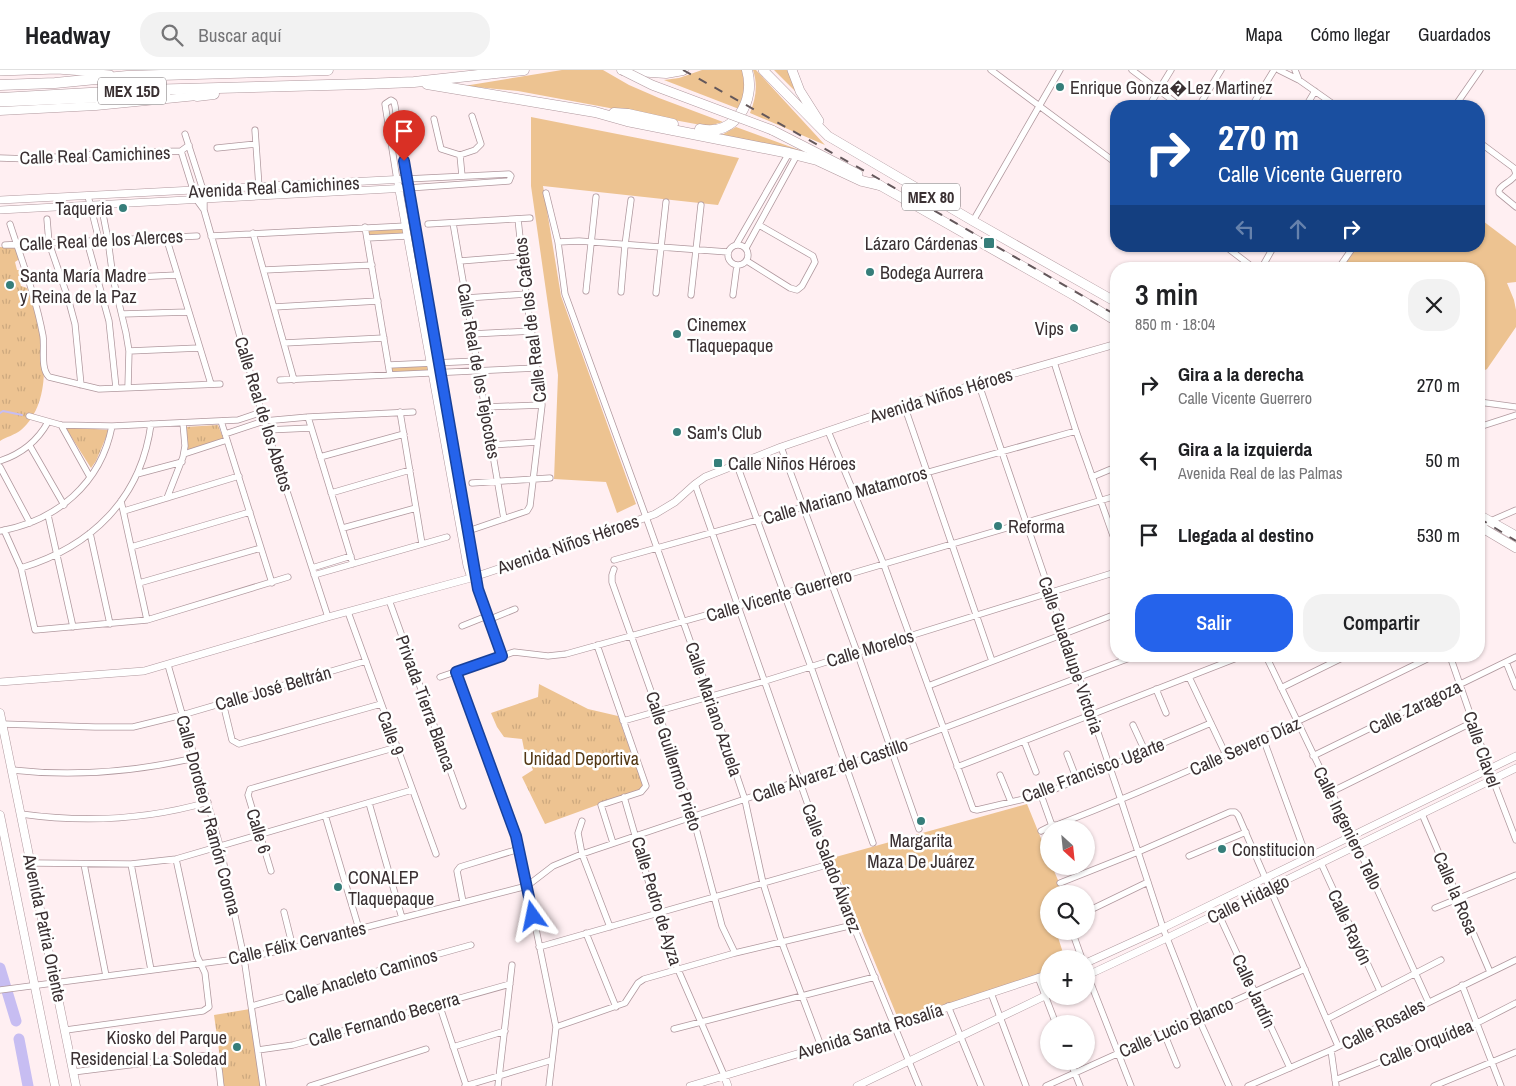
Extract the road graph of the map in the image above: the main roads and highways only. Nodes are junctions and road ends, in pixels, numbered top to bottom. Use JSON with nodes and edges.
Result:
{"nodes":[{"id":1,"x":328,"y":70,"type":"edge"},
{"id":2,"x":524,"y":70,"type":"edge"},
{"id":3,"x":622,"y":70,"type":"edge"},
{"id":4,"x":683,"y":70,"type":"edge"},
{"id":5,"x":747,"y":70,"type":"edge"},
{"id":6,"x":763,"y":70,"type":"edge"},
{"id":7,"x":792,"y":70,"type":"edge"},
{"id":8,"x":174,"y":72,"type":"edge"},
{"id":9,"x":414,"y":82,"type":"junction"},
{"id":10,"x":0,"y":85,"type":"edge"},
{"id":11,"x":264,"y":86,"type":"junction"},
{"id":12,"x":197,"y":96,"type":"joint"},
{"id":13,"x":0,"y":98,"type":"edge"},
{"id":14,"x":0,"y":112,"type":"edge"},
{"id":15,"x":595,"y":112,"type":"junction"},
{"id":16,"x":828,"y":136,"type":"junction"},
{"id":17,"x":878,"y":185,"type":"junction"},
{"id":18,"x":1110,"y":299,"type":"edge"},
{"id":19,"x":1110,"y":318,"type":"edge"},
{"id":20,"x":1485,"y":518,"type":"edge"},
{"id":21,"x":1485,"y":530,"type":"edge"},
{"id":22,"x":1516,"y":536,"type":"edge"},
{"id":23,"x":1516,"y":548,"type":"edge"},
{"id":24,"x":0,"y":714,"type":"edge"},
{"id":25,"x":0,"y":816,"type":"edge"},
{"id":26,"x":55,"y":1086,"type":"edge"},
{"id":27,"x":76,"y":1086,"type":"edge"}],
"edges":[{"from":1,"to":8,"type":"highway","number":"MEX 15D"},
{"from":2,"to":9,"type":"highway","number":"MEX 15D"},
{"from":3,"to":4,"type":"highway"},
{"from":3,"to":17,"type":"main road","number":"MEX 80","bridge":true},
{"from":5,"to":15,"type":"highway"},
{"from":6,"to":16,"type":"main road","number":"MEX 80"},
{"from":7,"to":16,"type":"main road"},
{"from":8,"to":10,"type":"highway","number":"MEX 15D"},
{"from":9,"to":11,"type":"highway","number":"MEX 15D"},
{"from":9,"to":15,"type":"highway"},
{"from":11,"to":12,"type":"highway"},
{"from":11,"to":13,"type":"highway","number":"MEX 15D"},
{"from":12,"to":14,"type":"main road"},
{"from":15,"to":17,"type":"highway"},
{"from":16,"to":18,"type":"main road","number":"MEX 80"},
{"from":17,"to":19,"type":"main road","number":"MEX 80"},
{"from":20,"to":22,"type":"main road"},
{"from":21,"to":23,"type":"main road"},
{"from":24,"to":27,"type":"main road","name":"Avenida Patria Oriente"},
{"from":25,"to":26,"type":"main road","name":"Avenida Patria Oriente"}]}
